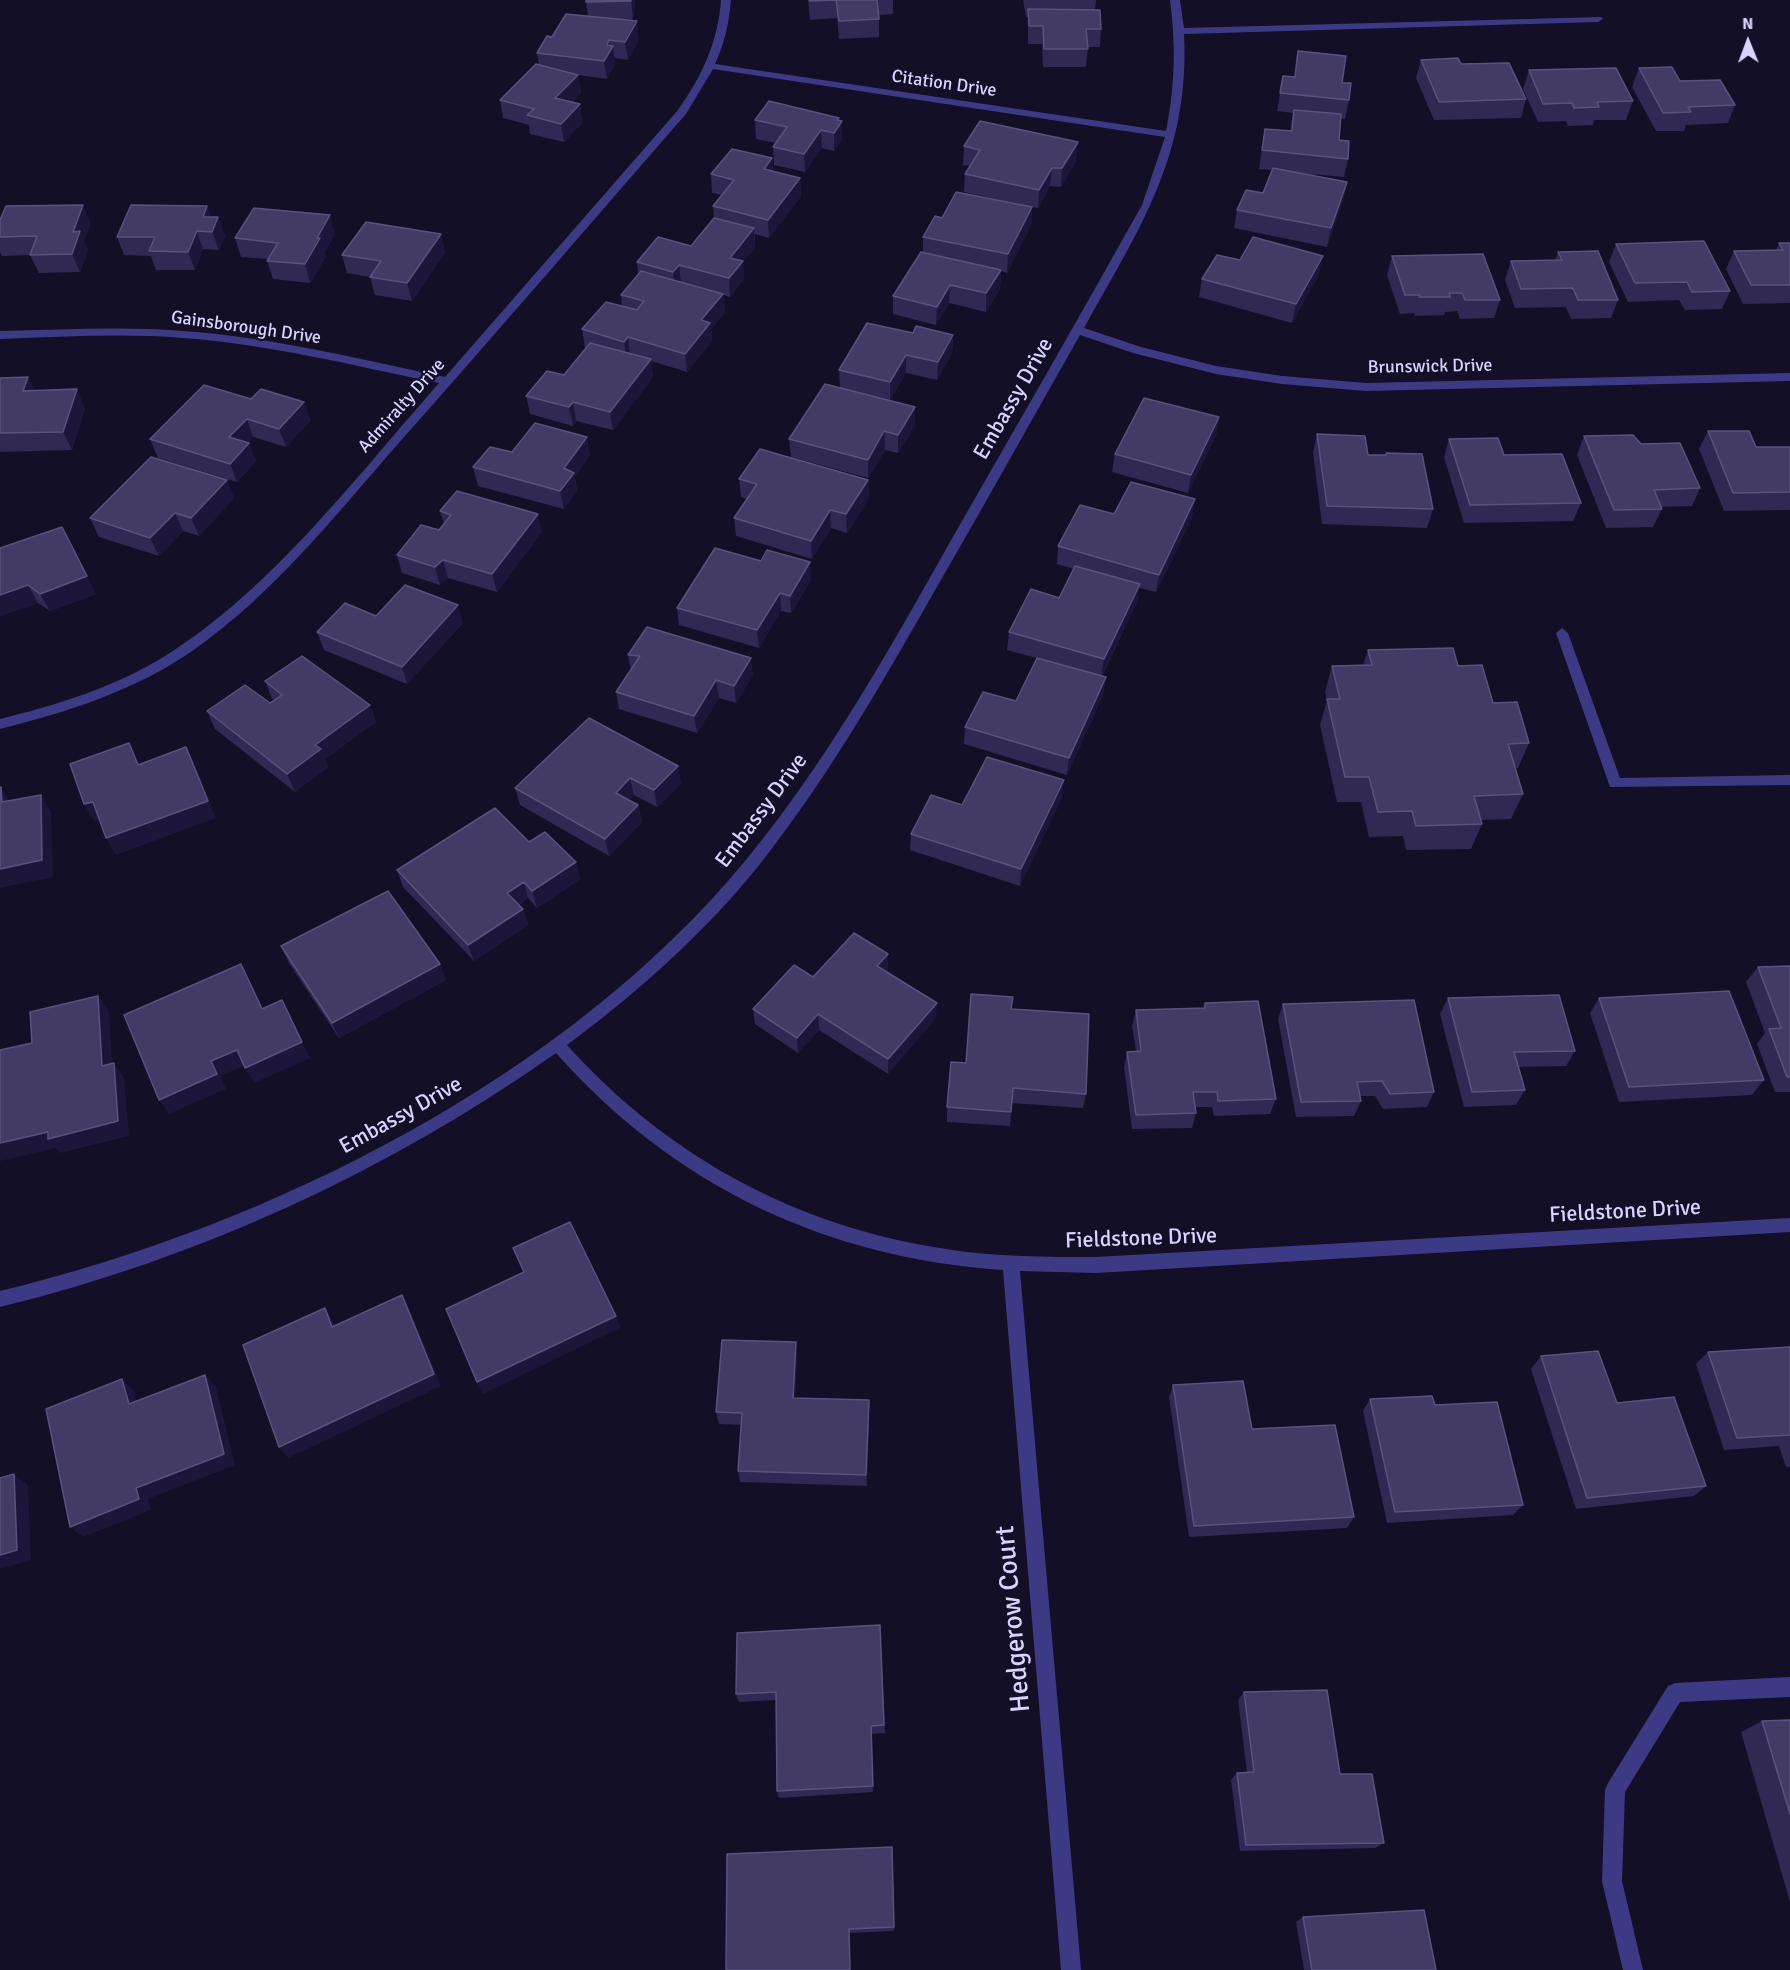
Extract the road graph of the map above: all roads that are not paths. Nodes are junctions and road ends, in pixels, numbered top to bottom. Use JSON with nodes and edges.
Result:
{"nodes":[{"id":1,"x":726,"y":0,"type":"edge"},
{"id":2,"x":1175,"y":0,"type":"edge"},
{"id":3,"x":1598,"y":19,"type":"dead end"},
{"id":4,"x":1181,"y":31,"type":"junction"},
{"id":5,"x":711,"y":66,"type":"junction"},
{"id":6,"x":1172,"y":135,"type":"junction"},
{"id":7,"x":1077,"y":330,"type":"junction"},
{"id":8,"x":0,"y":335,"type":"edge"},
{"id":9,"x":1790,"y":377,"type":"edge"},
{"id":10,"x":448,"y":381,"type":"junction"},
{"id":11,"x":1562,"y":633,"type":"dead end"},
{"id":12,"x":0,"y":724,"type":"edge"},
{"id":13,"x":1790,"y":780,"type":"edge"},
{"id":14,"x":557,"y":1044,"type":"junction"},
{"id":15,"x":1790,"y":1225,"type":"edge"},
{"id":16,"x":1011,"y":1264,"type":"junction"},
{"id":17,"x":0,"y":1299,"type":"edge"},
{"id":18,"x":1790,"y":1687,"type":"edge"},
{"id":19,"x":1071,"y":1970,"type":"edge"},
{"id":20,"x":1633,"y":1970,"type":"edge"}],
"edges":[{"from":1,"to":5,"type":"street","name":"Admiralty Drive"},
{"from":2,"to":4,"type":"street","name":"Embassy Drive"},
{"from":3,"to":4,"type":"street"},
{"from":4,"to":6,"type":"street","name":"Embassy Drive"},
{"from":5,"to":6,"type":"street","name":"Citation Drive"},
{"from":5,"to":10,"type":"street","name":"Admiralty Drive"},
{"from":6,"to":7,"type":"street","name":"Embassy Drive"},
{"from":7,"to":9,"type":"street","name":"Brunswick Drive"},
{"from":7,"to":14,"type":"street","name":"Embassy Drive"},
{"from":8,"to":10,"type":"street","name":"Gainsborough Drive"},
{"from":10,"to":12,"type":"street","name":"Admiralty Drive"},
{"from":11,"to":13,"type":"street"},
{"from":14,"to":16,"type":"street","name":"Fieldstone Drive"},
{"from":14,"to":17,"type":"street","name":"Embassy Drive"},
{"from":15,"to":16,"type":"street","name":"Fieldstone Drive"},
{"from":16,"to":19,"type":"street","name":"Hedgerow Court"},
{"from":18,"to":20,"type":"street"}]}
